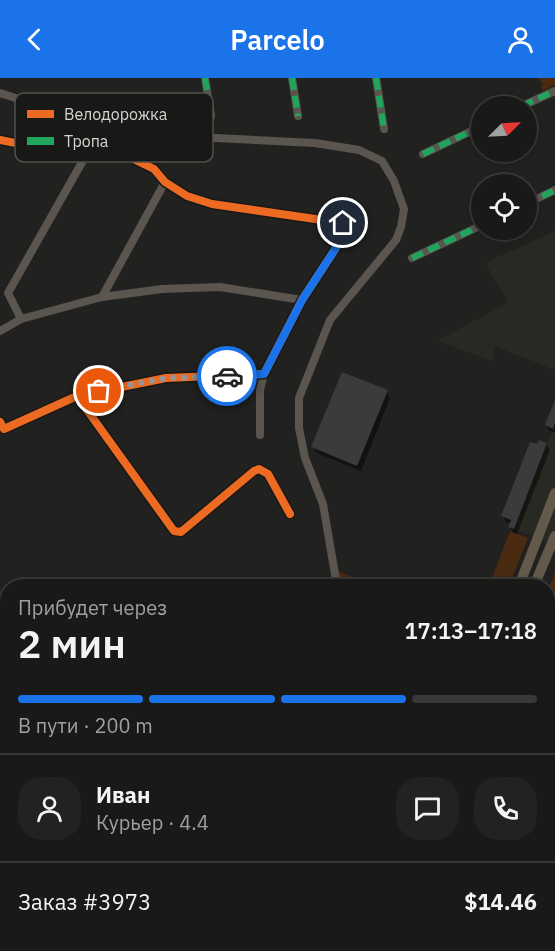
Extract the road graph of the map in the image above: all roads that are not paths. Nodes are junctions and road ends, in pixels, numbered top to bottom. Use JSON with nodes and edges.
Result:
{"nodes":[{"id":1,"x":205,"y":78,"type":"edge"},
{"id":2,"x":292,"y":78,"type":"edge"},
{"id":3,"x":376,"y":78,"type":"edge"},
{"id":4,"x":555,"y":91,"type":"edge"},
{"id":5,"x":0,"y":93,"type":"edge"},
{"id":6,"x":207,"y":93,"type":"edge"},
{"id":7,"x":15,"y":98,"type":"edge"},
{"id":8,"x":537,"y":99,"type":"edge"},
{"id":9,"x":298,"y":116,"type":"dead end"},
{"id":10,"x":384,"y":129,"type":"dead end"},
{"id":11,"x":471,"y":131,"type":"edge"},
{"id":12,"x":213,"y":137,"type":"edge"},
{"id":13,"x":423,"y":154,"type":"dead end"},
{"id":14,"x":82,"y":162,"type":"edge"},
{"id":15,"x":140,"y":162,"type":"edge"},
{"id":16,"x":165,"y":182,"type":"junction"},
{"id":17,"x":555,"y":190,"type":"edge"},
{"id":18,"x":537,"y":199,"type":"edge"},
{"id":19,"x":471,"y":230,"type":"edge"},
{"id":20,"x":412,"y":258,"type":"dead end"},
{"id":21,"x":102,"y":297,"type":"junction"},
{"id":22,"x":302,"y":300,"type":"junction"},
{"id":23,"x":21,"y":319,"type":"junction"},
{"id":24,"x":0,"y":331,"type":"edge"},
{"id":25,"x":264,"y":374,"type":"junction"},
{"id":26,"x":77,"y":396,"type":"junction"},
{"id":27,"x":0,"y":422,"type":"edge"},
{"id":28,"x":260,"y":435,"type":"dead end"},
{"id":29,"x":555,"y":493,"type":"edge"},
{"id":30,"x":290,"y":514,"type":"dead end"},
{"id":31,"x":555,"y":536,"type":"edge"},
{"id":32,"x":336,"y":579,"type":"edge"},
{"id":33,"x":522,"y":579,"type":"edge"},
{"id":34,"x":537,"y":579,"type":"edge"}],
"edges":[{"from":1,"to":6,"type":"street"},
{"from":2,"to":9,"type":"street"},
{"from":3,"to":10,"type":"street"},
{"from":4,"to":8,"type":"street"},
{"from":5,"to":7,"type":"street"},
{"from":11,"to":13,"type":"street"},
{"from":12,"to":32,"type":"street"},
{"from":14,"to":23,"type":"street"},
{"from":15,"to":16,"type":"street"},
{"from":16,"to":21,"type":"street"},
{"from":16,"to":22,"type":"street"},
{"from":17,"to":18,"type":"street"},
{"from":19,"to":20,"type":"street"},
{"from":21,"to":22,"type":"street"},
{"from":21,"to":23,"type":"street"},
{"from":22,"to":25,"type":"street"},
{"from":23,"to":24,"type":"street"},
{"from":25,"to":26,"type":"street"},
{"from":25,"to":28,"type":"street"},
{"from":26,"to":27,"type":"street"},
{"from":26,"to":30,"type":"street"},
{"from":29,"to":33,"type":"highway"},
{"from":31,"to":34,"type":"highway"}]}
